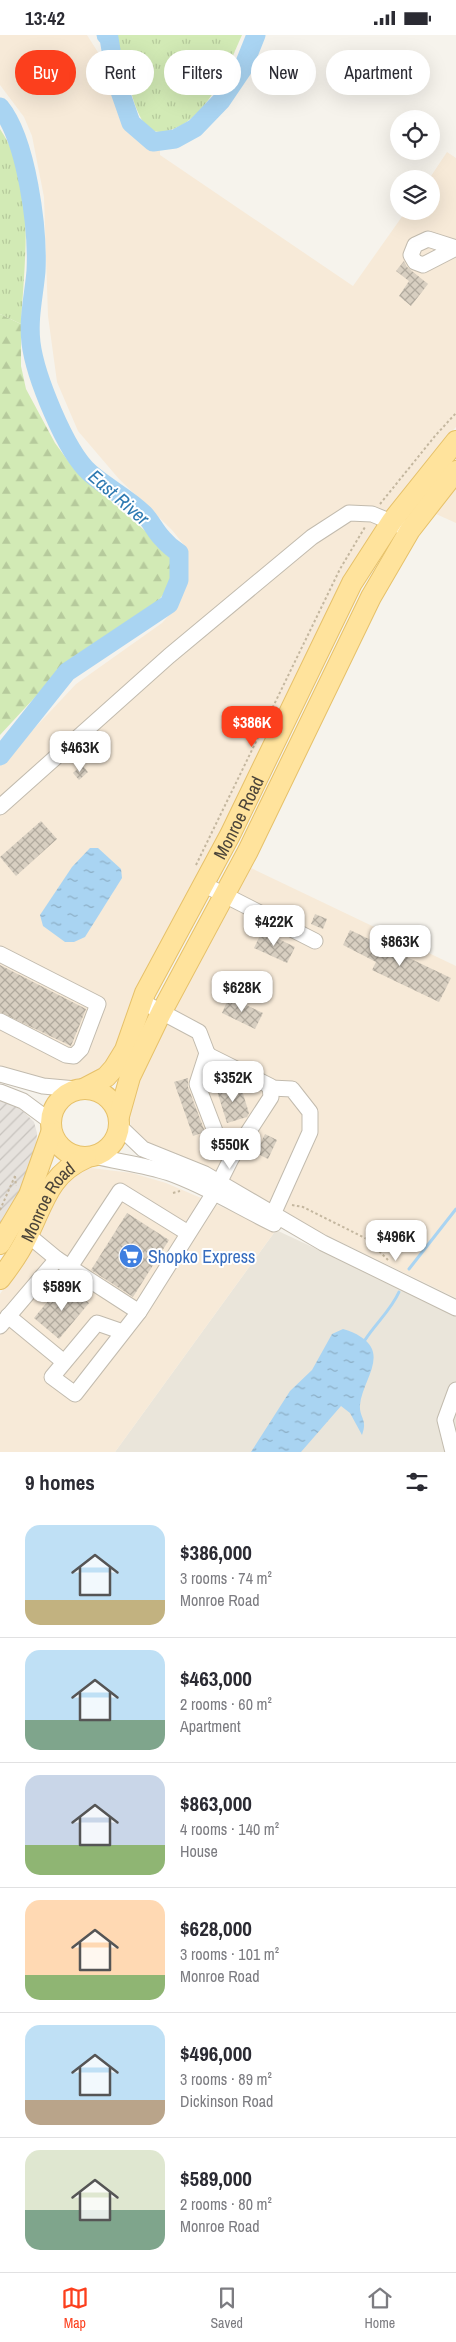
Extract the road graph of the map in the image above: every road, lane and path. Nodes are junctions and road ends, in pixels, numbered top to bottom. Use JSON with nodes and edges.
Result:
{"nodes":[{"id":1,"x":456,"y":441,"type":"edge"},
{"id":2,"x":456,"y":471,"type":"edge"},
{"id":3,"x":392,"y":521,"type":"junction"},
{"id":4,"x":410,"y":530,"type":"junction"},
{"id":5,"x":0,"y":807,"type":"edge"},
{"id":6,"x":203,"y":884,"type":"junction"},
{"id":7,"x":225,"y":894,"type":"junction"},
{"id":8,"x":315,"y":941,"type":"dead end"},
{"id":9,"x":0,"y":954,"type":"edge"},
{"id":10,"x":141,"y":1001,"type":"junction"},
{"id":11,"x":162,"y":1013,"type":"junction"},
{"id":12,"x":0,"y":1021,"type":"edge"},
{"id":13,"x":207,"y":1053,"type":"junction"},
{"id":14,"x":0,"y":1074,"type":"edge"},
{"id":15,"x":271,"y":1088,"type":"junction"},
{"id":16,"x":81,"y":1089,"type":"junction"},
{"id":17,"x":0,"y":1092,"type":"edge"},
{"id":18,"x":119,"y":1121,"type":"junction"},
{"id":19,"x":51,"y":1127,"type":"junction"},
{"id":20,"x":90,"y":1157,"type":"junction"},
{"id":21,"x":232,"y":1157,"type":"junction"},
{"id":22,"x":15,"y":1176,"type":"dead end"},
{"id":23,"x":217,"y":1187,"type":"junction"},
{"id":24,"x":0,"y":1210,"type":"edge"},
{"id":25,"x":275,"y":1212,"type":"junction"},
{"id":26,"x":188,"y":1233,"type":"junction"},
{"id":27,"x":28,"y":1235,"type":"junction"},
{"id":28,"x":0,"y":1244,"type":"edge"},
{"id":29,"x":57,"y":1259,"type":"junction"},
{"id":30,"x":388,"y":1260,"type":"dead end"},
{"id":31,"x":70,"y":1267,"type":"junction"},
{"id":32,"x":0,"y":1279,"type":"edge"},
{"id":33,"x":456,"y":1308,"type":"edge"},
{"id":34,"x":139,"y":1312,"type":"junction"},
{"id":35,"x":4,"y":1321,"type":"edge"},
{"id":36,"x":123,"y":1332,"type":"junction"},
{"id":37,"x":64,"y":1362,"type":"junction"},
{"id":38,"x":456,"y":1390,"type":"edge"},
{"id":39,"x":454,"y":1452,"type":"edge"}],
"edges":[{"from":1,"to":3,"type":"main road","name":"Monroe Road"},
{"from":2,"to":4,"type":"main road","name":"Monroe Road"},
{"from":3,"to":4,"type":"street"},
{"from":3,"to":5,"type":"street"},
{"from":3,"to":6,"type":"main road","name":"Monroe Road"},
{"from":4,"to":7,"type":"main road","name":"Monroe Road"},
{"from":6,"to":7,"type":"street"},
{"from":6,"to":10,"type":"main road","name":"Monroe Road"},
{"from":7,"to":8,"type":"street"},
{"from":7,"to":11,"type":"main road","name":"Monroe Road"},
{"from":9,"to":12,"type":"street"},
{"from":10,"to":11,"type":"street"},
{"from":10,"to":16,"type":"main road","name":"Monroe Road"},
{"from":11,"to":13,"type":"street"},
{"from":11,"to":18,"type":"main road","name":"Monroe Road"},
{"from":13,"to":15,"type":"street"},
{"from":13,"to":21,"type":"street"},
{"from":14,"to":16,"type":"street"},
{"from":15,"to":21,"type":"street"},
{"from":15,"to":25,"type":"street"},
{"from":16,"to":18,"type":"main road"},
{"from":16,"to":19,"type":"main road"},
{"from":17,"to":19,"type":"street"},
{"from":18,"to":20,"type":"main road"},
{"from":18,"to":23,"type":"street"},
{"from":19,"to":20,"type":"main road"},
{"from":19,"to":28,"type":"main road","name":"Monroe Road"},
{"from":20,"to":23,"type":"street"},
{"from":20,"to":27,"type":"main road","name":"Monroe Road"},
{"from":21,"to":23,"type":"street"},
{"from":22,"to":24,"type":"path"},
{"from":23,"to":25,"type":"street"},
{"from":23,"to":26,"type":"street"},
{"from":25,"to":30,"type":"path"},
{"from":25,"to":33,"type":"street"},
{"from":26,"to":31,"type":"street"},
{"from":26,"to":34,"type":"street"},
{"from":27,"to":29,"type":"street"},
{"from":27,"to":32,"type":"main road","name":"Monroe Road"},
{"from":29,"to":31,"type":"street"},
{"from":29,"to":35,"type":"street"},
{"from":31,"to":34,"type":"street"},
{"from":34,"to":36,"type":"street"},
{"from":35,"to":37,"type":"street"},
{"from":36,"to":37,"type":"street"},
{"from":36,"to":37,"type":"street"},
{"from":38,"to":39,"type":"street"}]}
